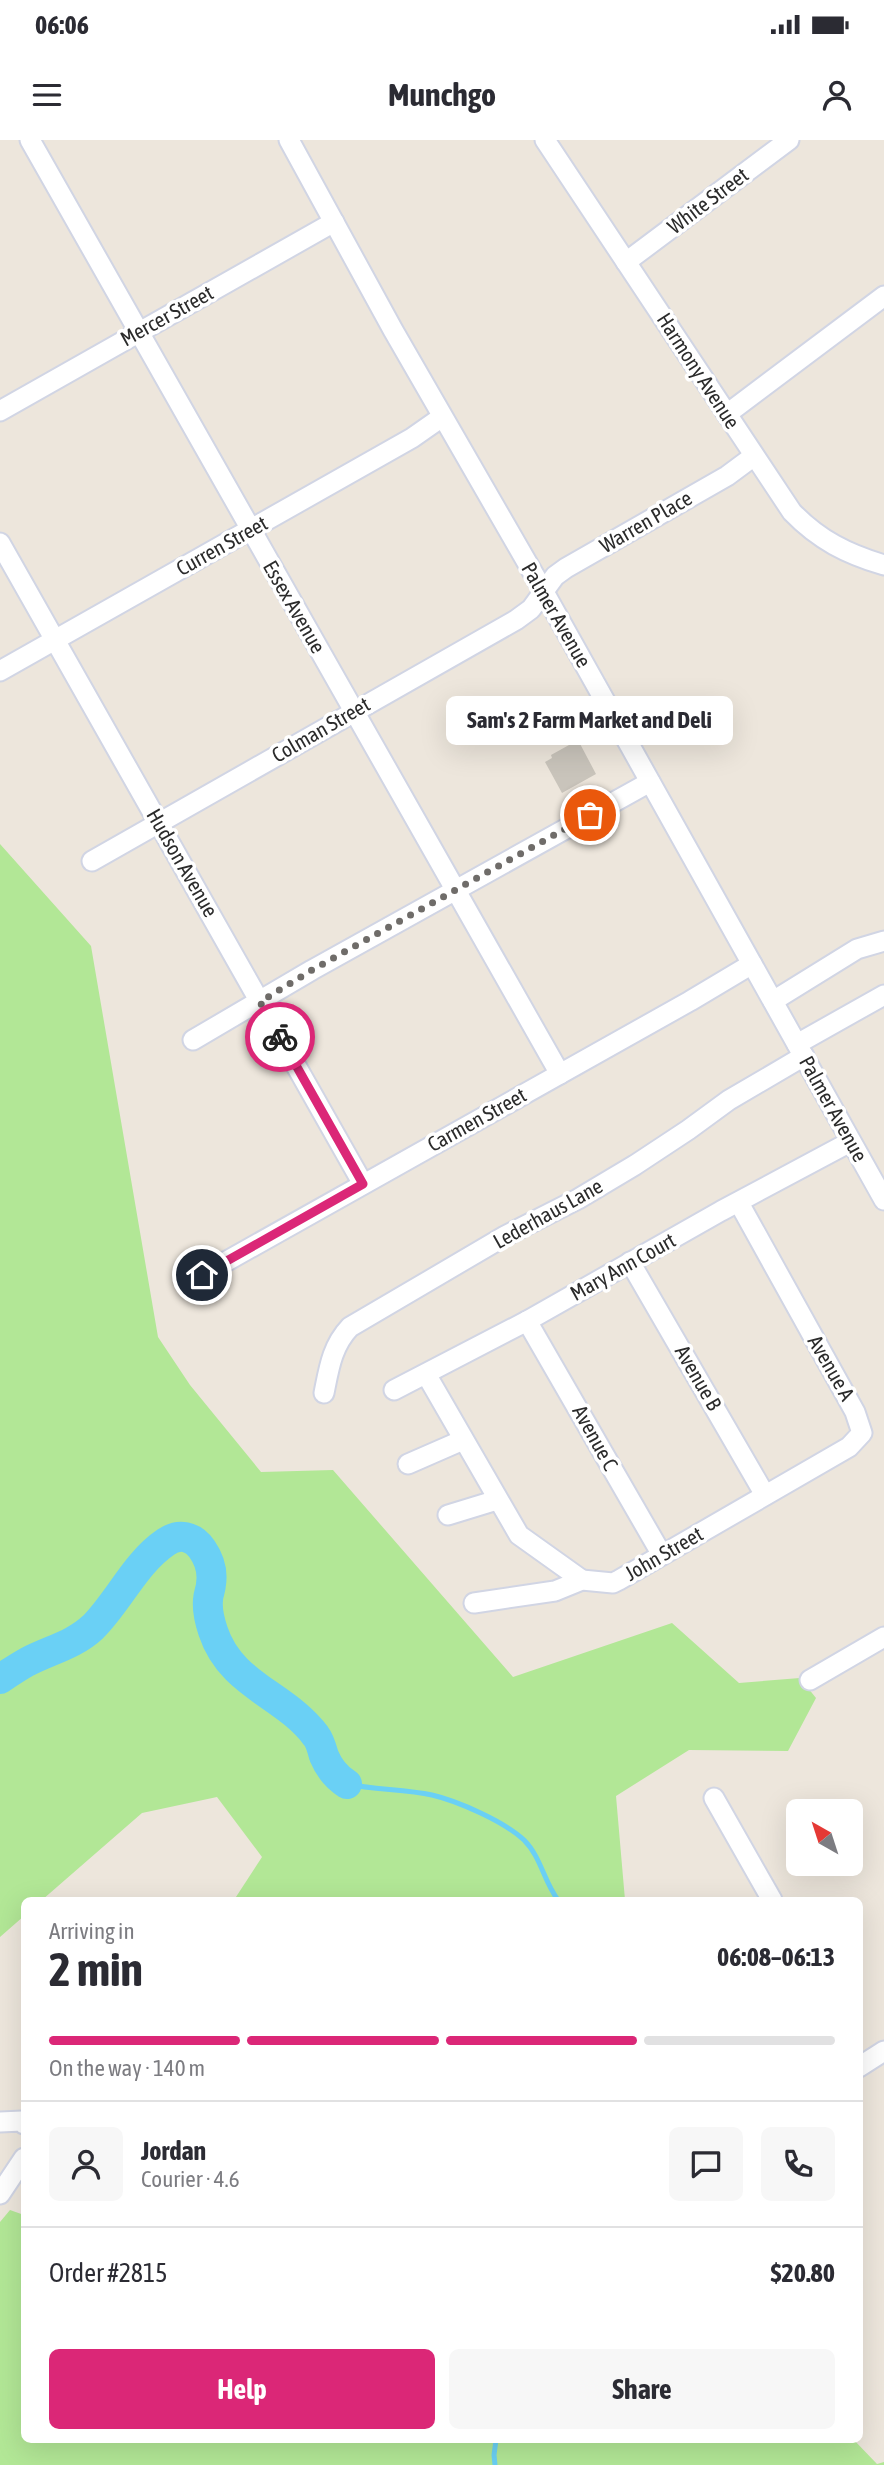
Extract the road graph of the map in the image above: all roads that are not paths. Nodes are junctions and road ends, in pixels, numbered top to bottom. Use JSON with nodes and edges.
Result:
{"nodes":[{"id":1,"x":30,"y":140,"type":"edge"},
{"id":2,"x":289,"y":140,"type":"edge"},
{"id":3,"x":545,"y":140,"type":"edge"},
{"id":4,"x":789,"y":140,"type":"edge"},
{"id":5,"x":334,"y":222,"type":"junction"},
{"id":6,"x":626,"y":262,"type":"junction"},
{"id":7,"x":884,"y":296,"type":"edge"},
{"id":8,"x":139,"y":332,"type":"junction"},
{"id":9,"x":0,"y":411,"type":"edge"},
{"id":10,"x":727,"y":414,"type":"junction"},
{"id":11,"x":442,"y":417,"type":"junction"},
{"id":12,"x":754,"y":456,"type":"junction"},
{"id":13,"x":250,"y":530,"type":"junction"},
{"id":14,"x":0,"y":543,"type":"edge"},
{"id":15,"x":884,"y":565,"type":"edge"},
{"id":16,"x":544,"y":592,"type":"junction"},
{"id":17,"x":55,"y":640,"type":"junction"},
{"id":18,"x":0,"y":671,"type":"edge"},
{"id":19,"x":354,"y":712,"type":"junction"},
{"id":20,"x":650,"y":782,"type":"junction"},
{"id":21,"x":159,"y":823,"type":"junction"},
{"id":22,"x":92,"y":861,"type":"dead end"},
{"id":23,"x":455,"y":890,"type":"junction"},
{"id":24,"x":884,"y":941,"type":"edge"},
{"id":25,"x":752,"y":964,"type":"junction"},
{"id":26,"x":884,"y":995,"type":"edge"},
{"id":27,"x":773,"y":1001,"type":"junction"},
{"id":28,"x":260,"y":1002,"type":"junction"},
{"id":29,"x":193,"y":1040,"type":"dead end"},
{"id":30,"x":800,"y":1050,"type":"junction"},
{"id":31,"x":560,"y":1074,"type":"junction"},
{"id":32,"x":850,"y":1142,"type":"junction"},
{"id":33,"x":363,"y":1184,"type":"junction"},
{"id":34,"x":884,"y":1200,"type":"edge"},
{"id":35,"x":739,"y":1203,"type":"junction"},
{"id":36,"x":630,"y":1262,"type":"junction"},
{"id":37,"x":202,"y":1275,"type":"dead end"},
{"id":38,"x":527,"y":1321,"type":"junction"},
{"id":39,"x":426,"y":1374,"type":"junction"},
{"id":40,"x":394,"y":1390,"type":"dead end"},
{"id":41,"x":324,"y":1393,"type":"dead end"},
{"id":42,"x":463,"y":1440,"type":"junction"},
{"id":43,"x":408,"y":1464,"type":"dead end"},
{"id":44,"x":765,"y":1495,"type":"junction"},
{"id":45,"x":497,"y":1500,"type":"junction"},
{"id":46,"x":448,"y":1515,"type":"dead end"},
{"id":47,"x":662,"y":1555,"type":"junction"},
{"id":48,"x":582,"y":1580,"type":"junction"},
{"id":49,"x":474,"y":1604,"type":"dead end"},
{"id":50,"x":883,"y":1639,"type":"edge"},
{"id":51,"x":810,"y":1680,"type":"dead end"},
{"id":52,"x":715,"y":1798,"type":"dead end"},
{"id":53,"x":770,"y":1897,"type":"edge"},
{"id":54,"x":884,"y":2051,"type":"edge"},
{"id":55,"x":863,"y":2061,"type":"edge"},
{"id":56,"x":21,"y":2121,"type":"edge"},
{"id":57,"x":0,"y":2122,"type":"edge"},
{"id":58,"x":21,"y":2162,"type":"edge"},
{"id":59,"x":0,"y":2194,"type":"edge"}],
"edges":[{"from":1,"to":8,"type":"street","name":"Essex Avenue"},
{"from":2,"to":5,"type":"street","name":"Palmer Avenue"},
{"from":3,"to":6,"type":"street","name":"Harmony Avenue"},
{"from":4,"to":6,"type":"street","name":"White Street"},
{"from":5,"to":8,"type":"street","name":"Mercer Street"},
{"from":5,"to":11,"type":"street","name":"Palmer Avenue"},
{"from":6,"to":10,"type":"street","name":"Harmony Avenue"},
{"from":7,"to":10,"type":"street"},
{"from":8,"to":9,"type":"street","name":"Mercer Street"},
{"from":8,"to":13,"type":"street","name":"Essex Avenue"},
{"from":10,"to":12,"type":"street","name":"Harmony Avenue"},
{"from":11,"to":13,"type":"street","name":"Curren Street"},
{"from":11,"to":16,"type":"street","name":"Palmer Avenue"},
{"from":12,"to":15,"type":"street","name":"Harmony Avenue"},
{"from":12,"to":16,"type":"street","name":"Warren Place"},
{"from":13,"to":17,"type":"street","name":"Curren Street"},
{"from":13,"to":19,"type":"street","name":"Essex Avenue"},
{"from":14,"to":17,"type":"street","name":"Hudson Avenue"},
{"from":16,"to":19,"type":"street","name":"Colman Street"},
{"from":16,"to":20,"type":"street","name":"Palmer Avenue"},
{"from":17,"to":18,"type":"street","name":"Curren Street"},
{"from":17,"to":21,"type":"street","name":"Hudson Avenue"},
{"from":19,"to":21,"type":"street","name":"Colman Street"},
{"from":19,"to":23,"type":"street","name":"Essex Avenue"},
{"from":20,"to":23,"type":"street"},
{"from":20,"to":25,"type":"street","name":"Palmer Avenue"},
{"from":21,"to":22,"type":"street","name":"Colman Street"},
{"from":21,"to":28,"type":"street","name":"Hudson Avenue"},
{"from":23,"to":28,"type":"street"},
{"from":23,"to":31,"type":"street","name":"Essex Avenue"},
{"from":24,"to":27,"type":"street"},
{"from":25,"to":27,"type":"street","name":"Palmer Avenue"},
{"from":25,"to":31,"type":"street","name":"Carmen Street"},
{"from":26,"to":30,"type":"street","name":"Lederhaus Lane"},
{"from":27,"to":30,"type":"street","name":"Palmer Avenue"},
{"from":28,"to":29,"type":"street"},
{"from":28,"to":33,"type":"street","name":"Hudson Avenue"},
{"from":30,"to":32,"type":"street","name":"Palmer Avenue"},
{"from":30,"to":41,"type":"street","name":"Lederhaus Lane"},
{"from":31,"to":33,"type":"street","name":"Carmen Street"},
{"from":32,"to":34,"type":"street","name":"Palmer Avenue"},
{"from":32,"to":35,"type":"street","name":"Mary Ann Court"},
{"from":33,"to":37,"type":"street","name":"Carmen Street"},
{"from":35,"to":36,"type":"street","name":"Mary Ann Court"},
{"from":35,"to":44,"type":"street","name":"Avenue A"},
{"from":36,"to":38,"type":"street","name":"Mary Ann Court"},
{"from":36,"to":44,"type":"street","name":"Avenue B"},
{"from":38,"to":39,"type":"street","name":"Mary Ann Court"},
{"from":38,"to":47,"type":"street","name":"Avenue C"},
{"from":39,"to":40,"type":"street","name":"Mary Ann Court"},
{"from":39,"to":42,"type":"street"},
{"from":42,"to":43,"type":"street"},
{"from":42,"to":45,"type":"street"},
{"from":44,"to":47,"type":"street","name":"John Street"},
{"from":45,"to":46,"type":"street"},
{"from":45,"to":48,"type":"street"},
{"from":47,"to":48,"type":"street","name":"John Street"},
{"from":48,"to":49,"type":"street","name":"John Street"},
{"from":50,"to":51,"type":"street"},
{"from":52,"to":53,"type":"street"},
{"from":54,"to":55,"type":"street"},
{"from":56,"to":57,"type":"street"},
{"from":58,"to":59,"type":"street"}]}
